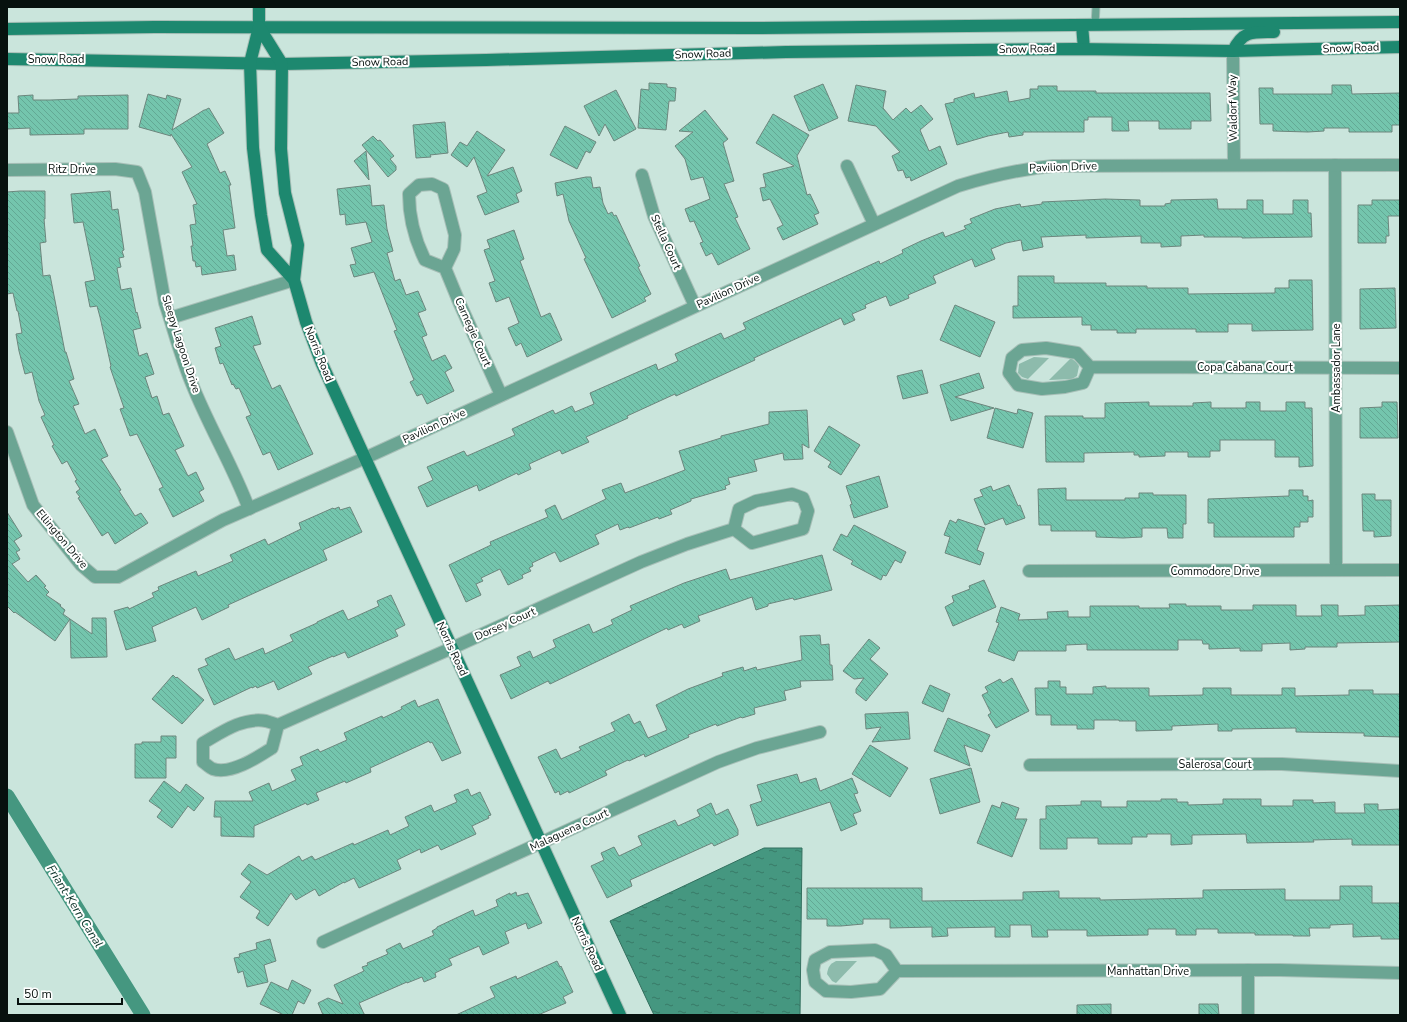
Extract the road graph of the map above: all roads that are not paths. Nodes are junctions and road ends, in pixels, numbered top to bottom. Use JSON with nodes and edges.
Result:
{"nodes":[{"id":1,"x":259,"y":7,"type":"edge"},
{"id":2,"x":1096,"y":7,"type":"edge"},
{"id":3,"x":1400,"y":22,"type":"edge"},
{"id":4,"x":1370,"y":23,"type":"junction"},
{"id":5,"x":1082,"y":25,"type":"junction"},
{"id":6,"x":1096,"y":25,"type":"junction"},
{"id":7,"x":259,"y":28,"type":"junction"},
{"id":8,"x":7,"y":29,"type":"edge"},
{"id":9,"x":1400,"y":47,"type":"edge"},
{"id":10,"x":1084,"y":49,"type":"junction"},
{"id":11,"x":1233,"y":51,"type":"junction"},
{"id":12,"x":7,"y":59,"type":"edge"},
{"id":13,"x":250,"y":63,"type":"junction"},
{"id":14,"x":282,"y":64,"type":"junction"},
{"id":15,"x":1234,"y":165,"type":"junction"},
{"id":16,"x":1335,"y":165,"type":"junction"},
{"id":17,"x":1400,"y":165,"type":"edge"},
{"id":18,"x":847,"y":166,"type":"dead end"},
{"id":19,"x":7,"y":170,"type":"edge"},
{"id":20,"x":137,"y":172,"type":"joint"},
{"id":21,"x":642,"y":175,"type":"dead end"},
{"id":22,"x":874,"y":224,"type":"junction"},
{"id":23,"x":445,"y":268,"type":"junction"},
{"id":24,"x":294,"y":280,"type":"junction"},
{"id":25,"x":695,"y":306,"type":"junction"},
{"id":26,"x":170,"y":318,"type":"junction"},
{"id":27,"x":1090,"y":367,"type":"junction"},
{"id":28,"x":1336,"y":368,"type":"junction"},
{"id":29,"x":1400,"y":368,"type":"edge"},
{"id":30,"x":501,"y":395,"type":"junction"},
{"id":31,"x":7,"y":432,"type":"edge"},
{"id":32,"x":365,"y":458,"type":"junction"},
{"id":33,"x":249,"y":509,"type":"junction"},
{"id":34,"x":734,"y":529,"type":"junction"},
{"id":35,"x":1336,"y":570,"type":"junction"},
{"id":36,"x":1400,"y":570,"type":"edge"},
{"id":37,"x":1029,"y":571,"type":"dead end"},
{"id":38,"x":95,"y":577,"type":"joint"},
{"id":39,"x":452,"y":648,"type":"junction"},
{"id":40,"x":278,"y":725,"type":"junction"},
{"id":41,"x":820,"y":732,"type":"dead end"},
{"id":42,"x":1030,"y":765,"type":"dead end"},
{"id":43,"x":1400,"y":771,"type":"edge"},
{"id":44,"x":541,"y":843,"type":"junction"},
{"id":45,"x":323,"y":942,"type":"dead end"},
{"id":46,"x":1248,"y":970,"type":"junction"},
{"id":47,"x":897,"y":971,"type":"junction"},
{"id":48,"x":1400,"y":974,"type":"edge"},
{"id":49,"x":616,"y":1014,"type":"edge"},
{"id":50,"x":1248,"y":1015,"type":"edge"}],
"edges":[{"from":1,"to":7,"type":"main road","name":"Norris Road"},
{"from":2,"to":6,"type":"lane"},
{"from":3,"to":4,"type":"main road"},
{"from":4,"to":6,"type":"main road"},
{"from":4,"to":11,"type":"main road"},
{"from":5,"to":6,"type":"main road"},
{"from":5,"to":7,"type":"main road"},
{"from":5,"to":10,"type":"main road"},
{"from":7,"to":8,"type":"main road"},
{"from":7,"to":13,"type":"main road","name":"Norris Road"},
{"from":7,"to":14,"type":"main road"},
{"from":9,"to":11,"type":"main road","name":"Snow Road"},
{"from":10,"to":11,"type":"main road","name":"Snow Road"},
{"from":10,"to":14,"type":"main road","name":"Snow Road"},
{"from":11,"to":15,"type":"street","name":"Waldorf Way"},
{"from":12,"to":13,"type":"main road","name":"Snow Road"},
{"from":13,"to":14,"type":"main road","name":"Snow Road"},
{"from":13,"to":24,"type":"main road","name":"Norris Road"},
{"from":14,"to":24,"type":"main road","name":"Norris Road"},
{"from":15,"to":16,"type":"street","name":"Pavilion Drive"},
{"from":15,"to":22,"type":"street","name":"Pavilion Drive"},
{"from":16,"to":17,"type":"street","name":"Pavilion Drive"},
{"from":16,"to":28,"type":"street","name":"Ambassador Lane"},
{"from":18,"to":22,"type":"street"},
{"from":19,"to":20,"type":"street","name":"Ritz Drive"},
{"from":20,"to":26,"type":"street","name":"Sleepy Lagoon Drive"},
{"from":21,"to":25,"type":"street","name":"Stella Court"},
{"from":22,"to":25,"type":"street","name":"Pavilion Drive"},
{"from":23,"to":23,"type":"street"},
{"from":23,"to":30,"type":"street","name":"Carnegie Court"},
{"from":24,"to":26,"type":"street"},
{"from":24,"to":32,"type":"main road","name":"Norris Road"},
{"from":25,"to":30,"type":"street","name":"Pavilion Drive"},
{"from":26,"to":33,"type":"street","name":"Sleepy Lagoon Drive"},
{"from":27,"to":27,"type":"street"},
{"from":27,"to":28,"type":"street","name":"Copa Cabana Court"},
{"from":28,"to":29,"type":"street","name":"Copa Cabana Court"},
{"from":28,"to":35,"type":"street","name":"Ambassador Lane"},
{"from":30,"to":32,"type":"street","name":"Pavilion Drive"},
{"from":31,"to":38,"type":"street","name":"Ellington Drive"},
{"from":32,"to":33,"type":"street","name":"Pavilion Drive"},
{"from":32,"to":39,"type":"main road","name":"Norris Road"},
{"from":33,"to":38,"type":"street","name":"Pavilion Drive"},
{"from":34,"to":34,"type":"street"},
{"from":34,"to":39,"type":"street","name":"Dorsey Court"},
{"from":35,"to":36,"type":"street","name":"Commodore Drive"},
{"from":35,"to":37,"type":"street","name":"Commodore Drive"},
{"from":39,"to":40,"type":"street","name":"Dorsey Court"},
{"from":39,"to":44,"type":"main road","name":"Norris Road"},
{"from":40,"to":40,"type":"street"},
{"from":41,"to":44,"type":"street","name":"Malaguena Court"},
{"from":42,"to":43,"type":"street","name":"Salerosa Court"},
{"from":44,"to":45,"type":"street","name":"Malaguena Court"},
{"from":44,"to":49,"type":"main road","name":"Norris Road"},
{"from":46,"to":47,"type":"street","name":"Manhattan Drive"},
{"from":46,"to":48,"type":"street","name":"Manhattan Drive"},
{"from":46,"to":50,"type":"street"},
{"from":47,"to":47,"type":"street"}]}
